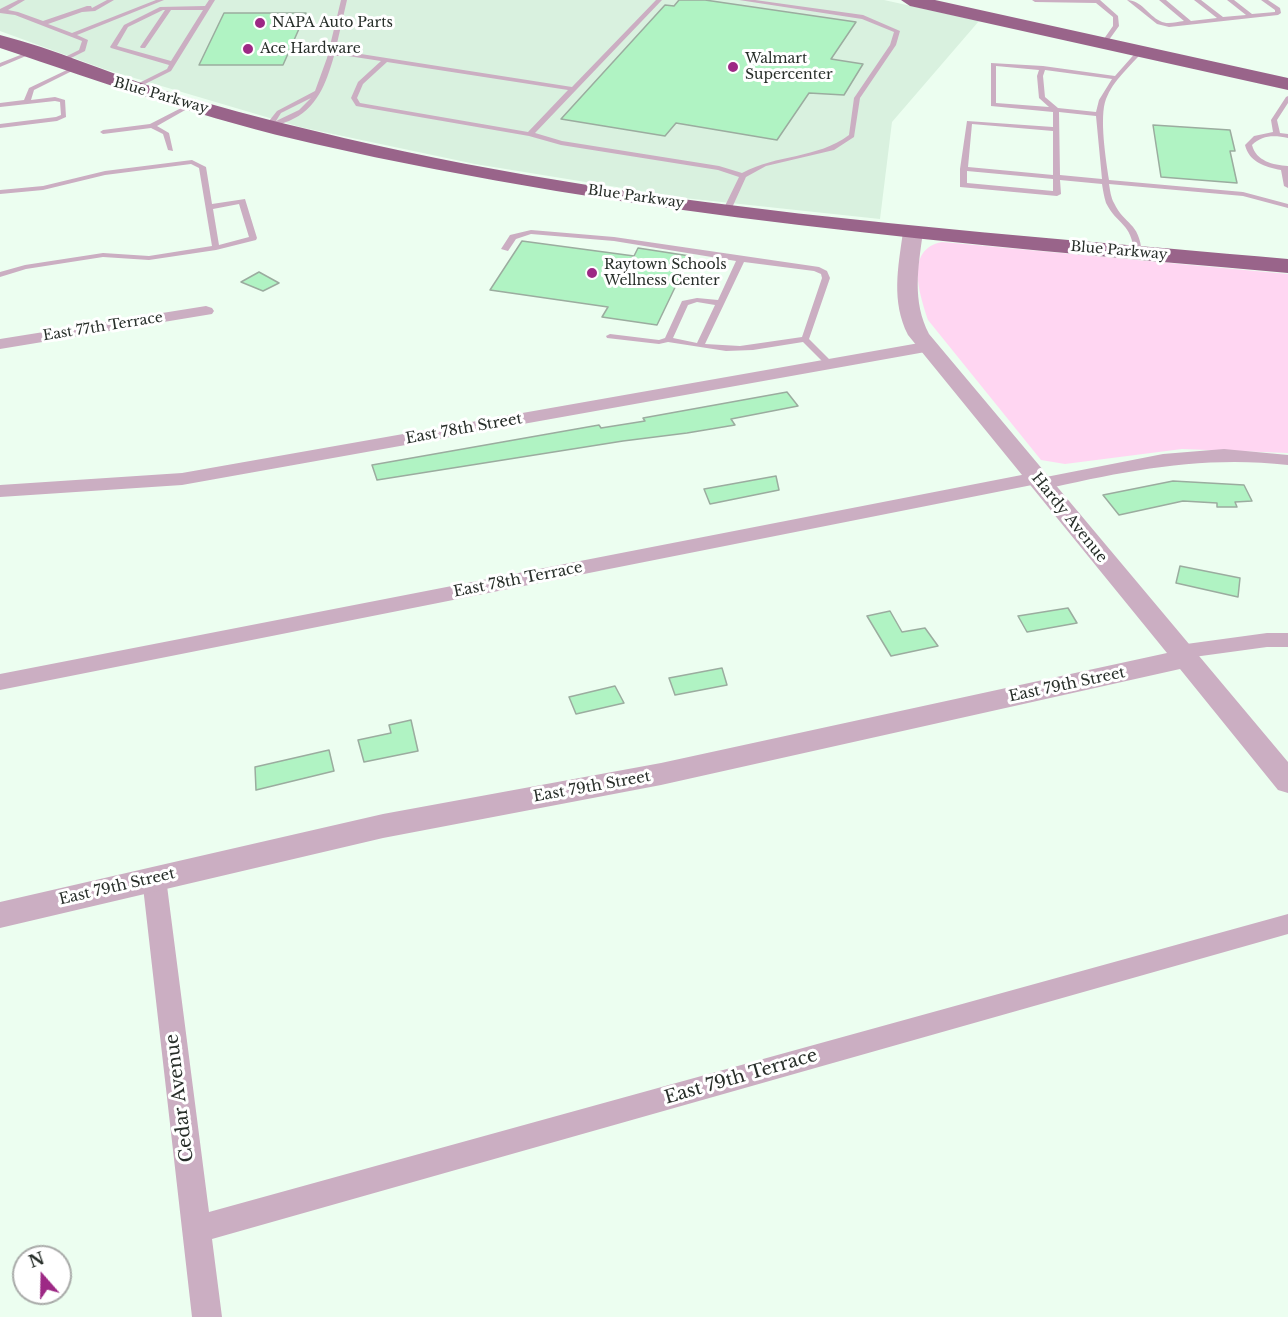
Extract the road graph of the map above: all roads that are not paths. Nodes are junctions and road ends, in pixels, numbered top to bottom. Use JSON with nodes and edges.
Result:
{"nodes":[{"id":1,"x":22,"y":0,"type":"edge"},
{"id":2,"x":109,"y":0,"type":"edge"},
{"id":3,"x":161,"y":0,"type":"edge"},
{"id":4,"x":344,"y":0,"type":"edge"},
{"id":5,"x":659,"y":0,"type":"edge"},
{"id":6,"x":742,"y":0,"type":"edge"},
{"id":7,"x":910,"y":0,"type":"edge"},
{"id":8,"x":1035,"y":0,"type":"edge"},
{"id":9,"x":1130,"y":0,"type":"edge"},
{"id":10,"x":1162,"y":0,"type":"edge"},
{"id":11,"x":1197,"y":0,"type":"edge"},
{"id":12,"x":1230,"y":0,"type":"edge"},
{"id":13,"x":1264,"y":0,"type":"edge"},
{"id":14,"x":100,"y":1,"type":"edge"},
{"id":15,"x":1098,"y":1,"type":"edge"},
{"id":16,"x":209,"y":2,"type":"edge"},
{"id":17,"x":169,"y":8,"type":"junction"},
{"id":18,"x":1,"y":11,"type":"edge"},
{"id":19,"x":1251,"y":16,"type":"junction"},
{"id":20,"x":1222,"y":19,"type":"junction"},
{"id":21,"x":108,"y":21,"type":"junction"},
{"id":22,"x":44,"y":23,"type":"junction"},
{"id":23,"x":1190,"y":23,"type":"junction"},
{"id":24,"x":126,"y":26,"type":"junction"},
{"id":25,"x":74,"y":34,"type":"junction"},
{"id":26,"x":0,"y":41,"type":"edge"},
{"id":27,"x":1104,"y":43,"type":"junction"},
{"id":28,"x":144,"y":47,"type":"dead end"},
{"id":29,"x":1140,"y":51,"type":"junction"},
{"id":30,"x":30,"y":53,"type":"junction"},
{"id":31,"x":330,"y":54,"type":"junction"},
{"id":32,"x":386,"y":60,"type":"junction"},
{"id":33,"x":0,"y":64,"type":"edge"},
{"id":34,"x":173,"y":64,"type":"junction"},
{"id":35,"x":65,"y":66,"type":"junction"},
{"id":36,"x":1043,"y":68,"type":"junction"},
{"id":37,"x":1117,"y":78,"type":"junction"},
{"id":38,"x":1288,"y":84,"type":"edge"},
{"id":39,"x":133,"y":88,"type":"junction"},
{"id":40,"x":572,"y":89,"type":"junction"},
{"id":41,"x":1288,"y":98,"type":"edge"},
{"id":42,"x":27,"y":102,"type":"junction"},
{"id":43,"x":0,"y":105,"type":"edge"},
{"id":44,"x":191,"y":105,"type":"junction"},
{"id":45,"x":1056,"y":110,"type":"junction"},
{"id":46,"x":1100,"y":114,"type":"junction"},
{"id":47,"x":0,"y":126,"type":"edge"},
{"id":48,"x":153,"y":126,"type":"junction"},
{"id":49,"x":268,"y":126,"type":"junction"},
{"id":50,"x":1056,"y":129,"type":"junction"},
{"id":51,"x":103,"y":132,"type":"dead end"},
{"id":52,"x":530,"y":134,"type":"junction"},
{"id":53,"x":1277,"y":134,"type":"junction"},
{"id":54,"x":1288,"y":136,"type":"edge"},
{"id":55,"x":171,"y":150,"type":"dead end"},
{"id":56,"x":1286,"y":168,"type":"edge"},
{"id":57,"x":964,"y":169,"type":"junction"},
{"id":58,"x":743,"y":176,"type":"junction"},
{"id":59,"x":1056,"y":177,"type":"junction"},
{"id":60,"x":1105,"y":182,"type":"junction"},
{"id":61,"x":1288,"y":186,"type":"edge"},
{"id":62,"x":0,"y":192,"type":"edge"},
{"id":63,"x":1288,"y":206,"type":"edge"},
{"id":64,"x":209,"y":207,"type":"junction"},
{"id":65,"x":727,"y":210,"type":"junction"},
{"id":66,"x":913,"y":232,"type":"junction"},
{"id":67,"x":216,"y":248,"type":"junction"},
{"id":68,"x":505,"y":249,"type":"dead end"},
{"id":69,"x":1137,"y":253,"type":"junction"},
{"id":70,"x":741,"y":259,"type":"junction"},
{"id":71,"x":1288,"y":266,"type":"edge"},
{"id":72,"x":0,"y":275,"type":"edge"},
{"id":73,"x":721,"y":303,"type":"junction"},
{"id":74,"x":206,"y":311,"type":"dead end"},
{"id":75,"x":610,"y":336,"type":"dead end"},
{"id":76,"x":806,"y":339,"type":"junction"},
{"id":77,"x":668,"y":340,"type":"junction"},
{"id":78,"x":0,"y":344,"type":"edge"},
{"id":79,"x":700,"y":346,"type":"junction"},
{"id":80,"x":925,"y":347,"type":"junction"},
{"id":81,"x":830,"y":364,"type":"junction"},
{"id":82,"x":1288,"y":460,"type":"edge"},
{"id":83,"x":1039,"y":481,"type":"junction"},
{"id":84,"x":0,"y":491,"type":"edge"},
{"id":85,"x":1288,"y":640,"type":"edge"},
{"id":86,"x":1182,"y":656,"type":"junction"},
{"id":87,"x":0,"y":682,"type":"edge"},
{"id":88,"x":1288,"y":782,"type":"edge"},
{"id":89,"x":154,"y":878,"type":"junction"},
{"id":90,"x":0,"y":915,"type":"edge"},
{"id":91,"x":1288,"y":924,"type":"edge"},
{"id":92,"x":195,"y":1230,"type":"junction"},
{"id":93,"x":207,"y":1317,"type":"edge"}],
"edges":[{"from":1,"to":18,"type":"lane"},
{"from":2,"to":14,"type":"lane"},
{"from":2,"to":22,"type":"lane"},
{"from":3,"to":21,"type":"lane"},
{"from":4,"to":31,"type":"lane"},
{"from":5,"to":40,"type":"lane"},
{"from":6,"to":58,"type":"lane"},
{"from":7,"to":27,"type":"highway"},
{"from":8,"to":15,"type":"lane"},
{"from":9,"to":23,"type":"lane"},
{"from":10,"to":23,"type":"lane"},
{"from":11,"to":20,"type":"lane"},
{"from":12,"to":19,"type":"lane"},
{"from":13,"to":19,"type":"lane"},
{"from":15,"to":27,"type":"lane"},
{"from":16,"to":17,"type":"lane"},
{"from":16,"to":34,"type":"lane"},
{"from":17,"to":24,"type":"lane"},
{"from":17,"to":28,"type":"lane"},
{"from":18,"to":22,"type":"lane"},
{"from":19,"to":20,"type":"lane"},
{"from":20,"to":23,"type":"lane"},
{"from":21,"to":24,"type":"lane"},
{"from":21,"to":25,"type":"lane"},
{"from":22,"to":25,"type":"lane"},
{"from":24,"to":34,"type":"lane"},
{"from":25,"to":35,"type":"lane"},
{"from":26,"to":30,"type":"highway","name":"Blue Parkway"},
{"from":27,"to":29,"type":"highway"},
{"from":29,"to":37,"type":"lane"},
{"from":29,"to":38,"type":"highway"},
{"from":30,"to":33,"type":"lane"},
{"from":30,"to":35,"type":"highway","name":"Blue Parkway"},
{"from":31,"to":32,"type":"lane"},
{"from":31,"to":49,"type":"lane"},
{"from":32,"to":40,"type":"lane"},
{"from":32,"to":52,"type":"lane"},
{"from":34,"to":39,"type":"lane"},
{"from":35,"to":39,"type":"highway","name":"Blue Parkway"},
{"from":35,"to":42,"type":"lane"},
{"from":36,"to":37,"type":"lane"},
{"from":36,"to":45,"type":"lane"},
{"from":36,"to":45,"type":"lane"},
{"from":37,"to":46,"type":"lane"},
{"from":39,"to":44,"type":"highway","name":"Blue Parkway"},
{"from":40,"to":52,"type":"lane"},
{"from":41,"to":53,"type":"lane"},
{"from":42,"to":43,"type":"lane"},
{"from":42,"to":47,"type":"lane"},
{"from":44,"to":48,"type":"lane"},
{"from":44,"to":49,"type":"highway","name":"Blue Parkway"},
{"from":45,"to":46,"type":"lane"},
{"from":45,"to":50,"type":"lane"},
{"from":46,"to":60,"type":"lane"},
{"from":48,"to":51,"type":"lane"},
{"from":48,"to":55,"type":"lane"},
{"from":49,"to":65,"type":"highway","name":"Blue Parkway"},
{"from":50,"to":57,"type":"lane"},
{"from":50,"to":59,"type":"lane"},
{"from":52,"to":58,"type":"lane"},
{"from":53,"to":54,"type":"lane"},
{"from":53,"to":56,"type":"lane"},
{"from":56,"to":61,"type":"lane"},
{"from":57,"to":59,"type":"lane"},
{"from":57,"to":59,"type":"lane"},
{"from":58,"to":65,"type":"lane"},
{"from":59,"to":60,"type":"lane"},
{"from":60,"to":63,"type":"lane"},
{"from":60,"to":69,"type":"lane"},
{"from":62,"to":64,"type":"lane"},
{"from":64,"to":67,"type":"lane"},
{"from":64,"to":67,"type":"lane"},
{"from":65,"to":66,"type":"highway","name":"Blue Parkway"},
{"from":66,"to":69,"type":"highway","name":"Blue Parkway"},
{"from":66,"to":80,"type":"street","name":"Hardy Avenue"},
{"from":67,"to":72,"type":"lane"},
{"from":68,"to":70,"type":"lane"},
{"from":69,"to":71,"type":"highway","name":"Blue Parkway"},
{"from":70,"to":73,"type":"lane"},
{"from":70,"to":76,"type":"lane"},
{"from":73,"to":77,"type":"lane"},
{"from":73,"to":79,"type":"lane"},
{"from":74,"to":78,"type":"street","name":"East 77th Terrace"},
{"from":75,"to":77,"type":"lane"},
{"from":76,"to":79,"type":"lane"},
{"from":76,"to":81,"type":"lane"},
{"from":77,"to":79,"type":"lane"},
{"from":80,"to":81,"type":"street","name":"East 78th Street"},
{"from":80,"to":83,"type":"street","name":"Hardy Avenue"},
{"from":81,"to":84,"type":"street","name":"East 78th Street"},
{"from":82,"to":83,"type":"street","name":"East 78th Terrace"},
{"from":83,"to":86,"type":"street","name":"Hardy Avenue"},
{"from":83,"to":87,"type":"street","name":"East 78th Terrace"},
{"from":85,"to":86,"type":"street","name":"East 79th Street"},
{"from":86,"to":88,"type":"street","name":"Hardy Avenue"},
{"from":86,"to":89,"type":"street","name":"East 79th Street"},
{"from":89,"to":90,"type":"street","name":"East 79th Street"},
{"from":89,"to":92,"type":"street","name":"Cedar Avenue"},
{"from":91,"to":92,"type":"street","name":"East 79th Terrace"},
{"from":92,"to":93,"type":"street","name":"Cedar Avenue"}]}
